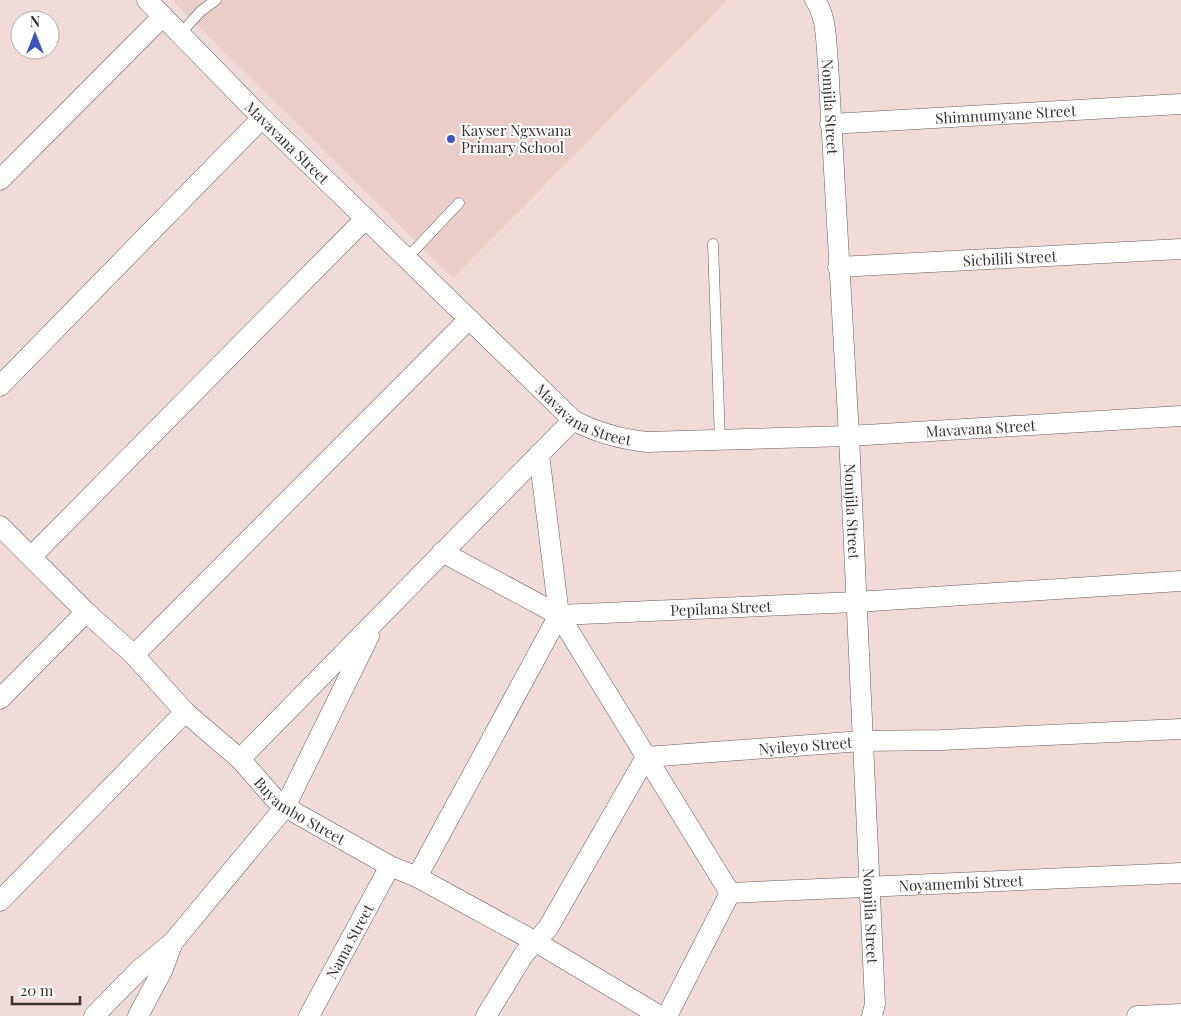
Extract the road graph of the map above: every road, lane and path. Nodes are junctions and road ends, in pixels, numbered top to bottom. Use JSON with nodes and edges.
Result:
{"nodes":[{"id":1,"x":147,"y":0,"type":"edge"},
{"id":2,"x":216,"y":0,"type":"edge"},
{"id":3,"x":821,"y":2,"type":"edge"},
{"id":4,"x":163,"y":16,"type":"junction"},
{"id":5,"x":180,"y":34,"type":"junction"},
{"id":6,"x":1181,"y":104,"type":"edge"},
{"id":7,"x":262,"y":118,"type":"junction"},
{"id":8,"x":830,"y":124,"type":"junction"},
{"id":9,"x":0,"y":180,"type":"edge"},
{"id":10,"x":459,"y":203,"type":"dead end"},
{"id":11,"x":366,"y":218,"type":"junction"},
{"id":12,"x":713,"y":244,"type":"dead end"},
{"id":13,"x":1181,"y":249,"type":"edge"},
{"id":14,"x":407,"y":258,"type":"junction"},
{"id":15,"x":838,"y":267,"type":"junction"},
{"id":16,"x":469,"y":319,"type":"junction"},
{"id":17,"x":0,"y":386,"type":"edge"},
{"id":18,"x":1181,"y":416,"type":"edge"},
{"id":19,"x":573,"y":420,"type":"junction"},
{"id":20,"x":849,"y":436,"type":"junction"},
{"id":21,"x":720,"y":440,"type":"junction"},
{"id":22,"x":539,"y":454,"type":"junction"},
{"id":23,"x":0,"y":526,"type":"edge"},
{"id":24,"x":442,"y":552,"type":"junction"},
{"id":25,"x":32,"y":556,"type":"junction"},
{"id":26,"x":1181,"y":581,"type":"edge"},
{"id":27,"x":856,"y":602,"type":"junction"},
{"id":28,"x":86,"y":612,"type":"junction"},
{"id":29,"x":559,"y":615,"type":"junction"},
{"id":30,"x":378,"y":618,"type":"junction"},
{"id":31,"x":134,"y":655,"type":"junction"},
{"id":32,"x":0,"y":699,"type":"edge"},
{"id":33,"x":185,"y":712,"type":"junction"},
{"id":34,"x":1181,"y":729,"type":"edge"},
{"id":35,"x":862,"y":741,"type":"junction"},
{"id":36,"x":646,"y":757,"type":"junction"},
{"id":37,"x":240,"y":759,"type":"junction"},
{"id":38,"x":285,"y":807,"type":"junction"},
{"id":39,"x":390,"y":866,"type":"junction"},
{"id":40,"x":1181,"y":872,"type":"edge"},
{"id":41,"x":417,"y":878,"type":"junction"},
{"id":42,"x":868,"y":886,"type":"junction"},
{"id":43,"x":730,"y":893,"type":"junction"},
{"id":44,"x":0,"y":901,"type":"edge"},
{"id":45,"x":173,"y":942,"type":"junction"},
{"id":46,"x":536,"y":942,"type":"junction"},
{"id":47,"x":1181,"y":1014,"type":"edge"},
{"id":48,"x":94,"y":1016,"type":"edge"},
{"id":49,"x":138,"y":1016,"type":"edge"},
{"id":50,"x":309,"y":1016,"type":"edge"},
{"id":51,"x":486,"y":1016,"type":"edge"},
{"id":52,"x":660,"y":1016,"type":"edge"},
{"id":53,"x":667,"y":1016,"type":"edge"},
{"id":54,"x":872,"y":1016,"type":"edge"},
{"id":55,"x":1137,"y":1016,"type":"edge"}],
"edges":[{"from":1,"to":4,"type":"street","name":"Mavavana Street"},
{"from":2,"to":5,"type":"lane"},
{"from":3,"to":8,"type":"street","name":"Nomjila Street"},
{"from":4,"to":5,"type":"street","name":"Mavavana Street"},
{"from":4,"to":9,"type":"street"},
{"from":5,"to":7,"type":"street","name":"Mavavana Street"},
{"from":6,"to":8,"type":"street","name":"Shimnumyane Street"},
{"from":7,"to":11,"type":"street","name":"Mavavana Street"},
{"from":7,"to":17,"type":"street"},
{"from":8,"to":15,"type":"street","name":"Nomjila Street"},
{"from":10,"to":14,"type":"lane"},
{"from":11,"to":14,"type":"street","name":"Mavavana Street"},
{"from":11,"to":25,"type":"street"},
{"from":12,"to":21,"type":"lane"},
{"from":13,"to":15,"type":"street","name":"Sicbilili Street"},
{"from":14,"to":16,"type":"street","name":"Mavavana Street"},
{"from":15,"to":20,"type":"street","name":"Nomjila Street"},
{"from":16,"to":19,"type":"street","name":"Mavavana Street"},
{"from":16,"to":31,"type":"street"},
{"from":18,"to":20,"type":"street","name":"Mavavana Street"},
{"from":19,"to":21,"type":"street","name":"Mavavana Street"},
{"from":19,"to":22,"type":"street"},
{"from":20,"to":21,"type":"street","name":"Mavavana Street"},
{"from":20,"to":27,"type":"street","name":"Nomjila Street"},
{"from":22,"to":24,"type":"street"},
{"from":22,"to":29,"type":"street"},
{"from":23,"to":25,"type":"street","name":"Buyambo Street"},
{"from":24,"to":29,"type":"street"},
{"from":24,"to":30,"type":"street"},
{"from":25,"to":28,"type":"street","name":"Buyambo Street"},
{"from":26,"to":27,"type":"street","name":"Pepilana Street"},
{"from":27,"to":29,"type":"street","name":"Pepilana Street"},
{"from":27,"to":35,"type":"street","name":"Nomjila Street"},
{"from":28,"to":31,"type":"street","name":"Buyambo Street"},
{"from":28,"to":32,"type":"street"},
{"from":29,"to":36,"type":"street"},
{"from":29,"to":41,"type":"street"},
{"from":30,"to":37,"type":"street"},
{"from":30,"to":38,"type":"street"},
{"from":31,"to":33,"type":"street","name":"Buyambo Street"},
{"from":33,"to":37,"type":"street","name":"Buyambo Street"},
{"from":33,"to":44,"type":"street"},
{"from":34,"to":35,"type":"street","name":"Nyileyo Street"},
{"from":35,"to":36,"type":"street","name":"Nyileyo Street"},
{"from":35,"to":42,"type":"street","name":"Nomjila Street"},
{"from":36,"to":43,"type":"street"},
{"from":36,"to":46,"type":"street"},
{"from":37,"to":38,"type":"street","name":"Buyambo Street"},
{"from":38,"to":39,"type":"street","name":"Buyambo Street"},
{"from":38,"to":45,"type":"street"},
{"from":39,"to":41,"type":"street","name":"Buyambo Street"},
{"from":39,"to":50,"type":"street","name":"Nama Street"},
{"from":40,"to":42,"type":"street","name":"Noyamembi Street"},
{"from":41,"to":46,"type":"street","name":"Buyambo Street"},
{"from":42,"to":43,"type":"street","name":"Noyamembi Street"},
{"from":42,"to":54,"type":"street","name":"Nomjila Street"},
{"from":43,"to":53,"type":"street"},
{"from":45,"to":48,"type":"street"},
{"from":45,"to":49,"type":"street"},
{"from":46,"to":51,"type":"street"},
{"from":46,"to":52,"type":"street","name":"Buyambo Street"},
{"from":47,"to":55,"type":"street"}]}
